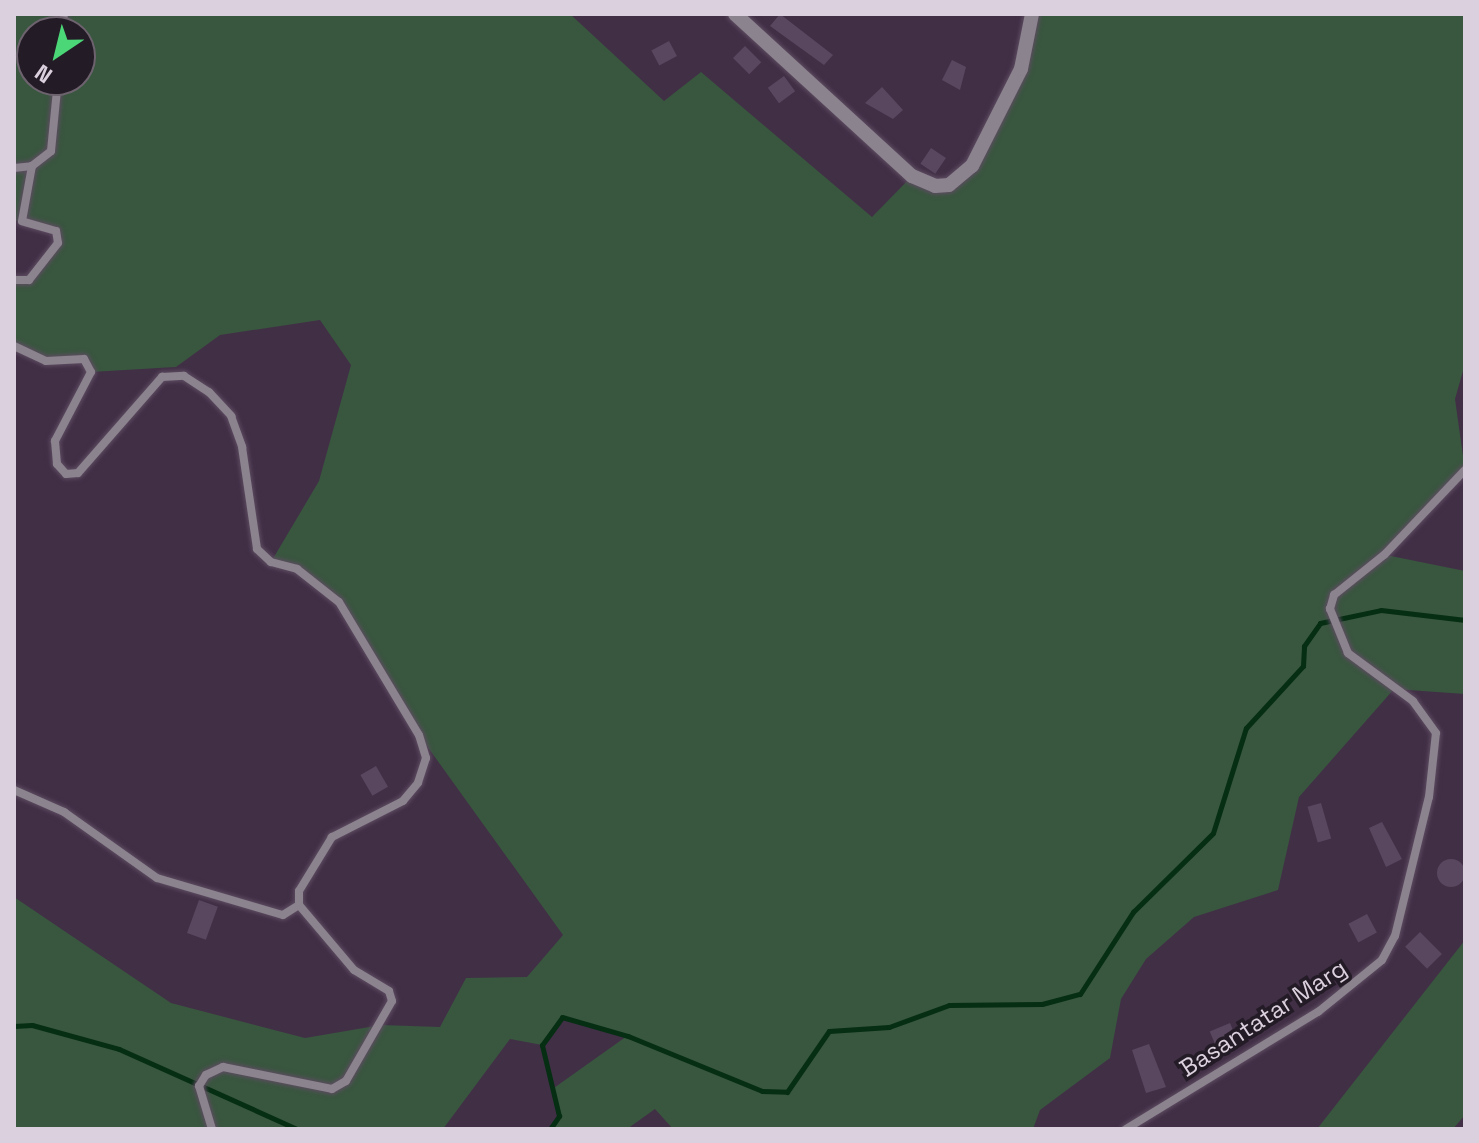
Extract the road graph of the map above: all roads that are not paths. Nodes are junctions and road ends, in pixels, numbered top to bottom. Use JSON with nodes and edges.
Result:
{"nodes":[{"id":1,"x":735,"y":14,"type":"edge"},
{"id":2,"x":1032,"y":14,"type":"edge"},
{"id":3,"x":56,"y":96,"type":"edge"},
{"id":4,"x":32,"y":166,"type":"junction"},
{"id":5,"x":14,"y":168,"type":"edge"},
{"id":6,"x":14,"y":280,"type":"edge"},
{"id":7,"x":14,"y":346,"type":"edge"},
{"id":8,"x":1465,"y":470,"type":"edge"},
{"id":9,"x":14,"y":790,"type":"edge"},
{"id":10,"x":299,"y":905,"type":"junction"},
{"id":11,"x":212,"y":1129,"type":"edge"},
{"id":12,"x":1126,"y":1129,"type":"edge"}],
"edges":[{"from":1,"to":2,"type":"street"},
{"from":3,"to":4,"type":"street"},
{"from":4,"to":5,"type":"street"},
{"from":4,"to":6,"type":"street"},
{"from":7,"to":10,"type":"street"},
{"from":8,"to":12,"type":"street","name":"Basantatar Marg"},
{"from":9,"to":10,"type":"street"},
{"from":10,"to":11,"type":"street"}]}
